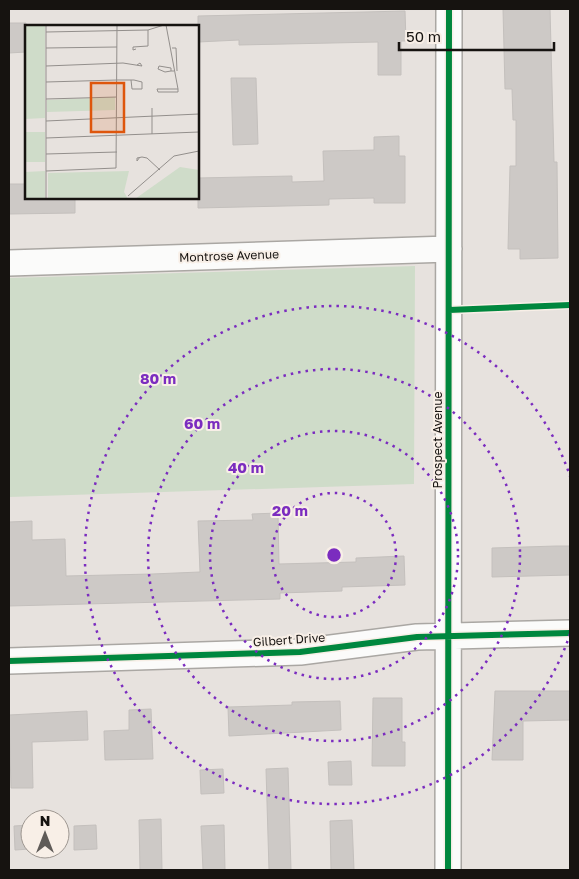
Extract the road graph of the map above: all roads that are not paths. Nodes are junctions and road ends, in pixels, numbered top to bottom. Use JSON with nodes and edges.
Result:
{"nodes":[{"id":1,"x":449,"y":9,"type":"edge"},
{"id":2,"x":449,"y":249,"type":"junction"},
{"id":3,"x":9,"y":263,"type":"edge"},
{"id":4,"x":570,"y":632,"type":"edge"},
{"id":5,"x":449,"y":636,"type":"junction"},
{"id":6,"x":9,"y":661,"type":"edge"},
{"id":7,"x":448,"y":870,"type":"edge"}],
"edges":[{"from":1,"to":2,"type":"street","name":"Prospect Avenue"},
{"from":2,"to":3,"type":"street","name":"Montrose Avenue"},
{"from":2,"to":5,"type":"street","name":"Prospect Avenue"},
{"from":4,"to":5,"type":"street","name":"Gilbert Drive"},
{"from":5,"to":6,"type":"street","name":"Gilbert Drive"},
{"from":5,"to":7,"type":"street","name":"Prospect Avenue"}]}
